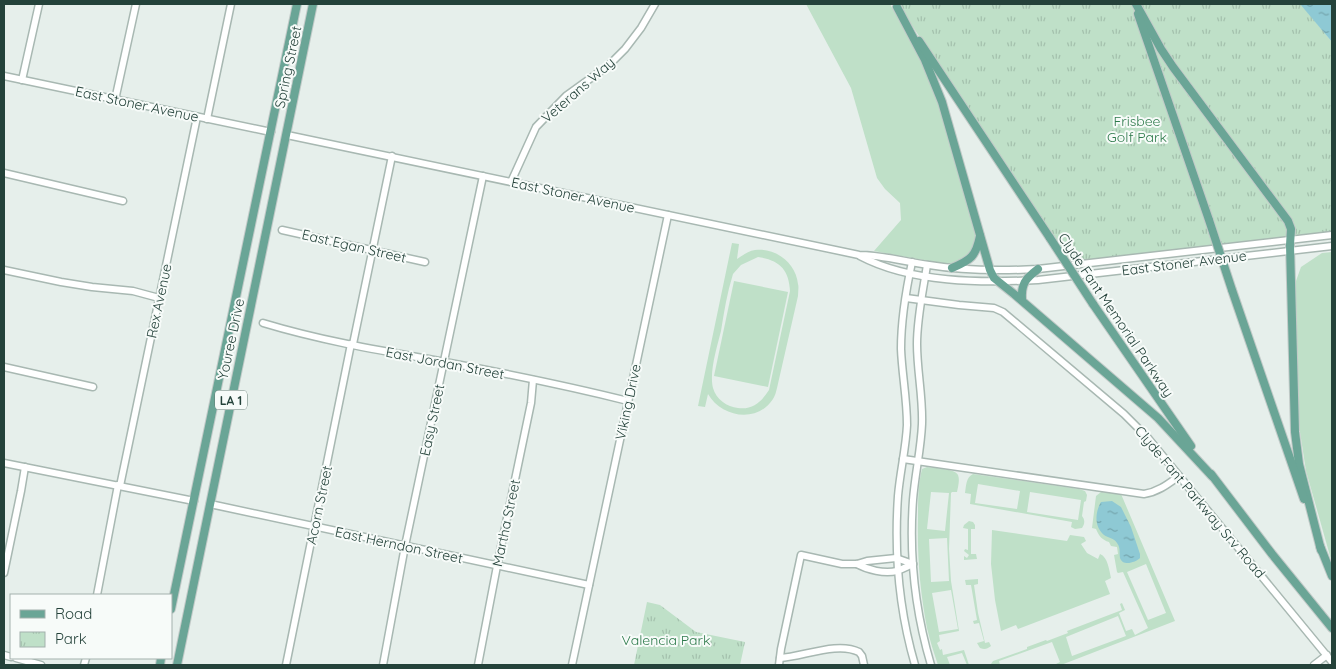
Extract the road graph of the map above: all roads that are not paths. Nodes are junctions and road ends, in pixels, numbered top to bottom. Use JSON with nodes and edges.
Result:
{"nodes":[{"id":1,"x":39,"y":4,"type":"edge"},
{"id":2,"x":136,"y":4,"type":"edge"},
{"id":3,"x":231,"y":4,"type":"edge"},
{"id":4,"x":297,"y":4,"type":"edge"},
{"id":5,"x":313,"y":4,"type":"edge"},
{"id":6,"x":655,"y":4,"type":"edge"},
{"id":7,"x":1135,"y":4,"type":"edge"},
{"id":8,"x":896,"y":5,"type":"edge"},
{"id":9,"x":4,"y":76,"type":"edge"},
{"id":10,"x":22,"y":80,"type":"junction"},
{"id":11,"x":115,"y":100,"type":"junction"},
{"id":12,"x":197,"y":117,"type":"junction"},
{"id":13,"x":207,"y":119,"type":"junction"},
{"id":14,"x":271,"y":132,"type":"junction"},
{"id":15,"x":287,"y":135,"type":"junction"},
{"id":16,"x":392,"y":156,"type":"junction"},
{"id":17,"x":4,"y":173,"type":"edge"},
{"id":18,"x":483,"y":176,"type":"junction"},
{"id":19,"x":511,"y":182,"type":"junction"},
{"id":20,"x":123,"y":201,"type":"dead end"},
{"id":21,"x":668,"y":215,"type":"junction"},
{"id":22,"x":282,"y":230,"type":"dead end"},
{"id":23,"x":980,"y":234,"type":"junction"},
{"id":24,"x":1332,"y":235,"type":"edge"},
{"id":25,"x":1290,"y":239,"type":"junction"},
{"id":26,"x":1332,"y":246,"type":"edge"},
{"id":27,"x":371,"y":251,"type":"junction"},
{"id":28,"x":1290,"y":251,"type":"junction"},
{"id":29,"x":859,"y":256,"type":"junction"},
{"id":30,"x":425,"y":262,"type":"dead end"},
{"id":31,"x":912,"y":262,"type":"junction"},
{"id":32,"x":928,"y":265,"type":"junction"},
{"id":33,"x":952,"y":268,"type":"junction"},
{"id":34,"x":1038,"y":269,"type":"junction"},
{"id":35,"x":4,"y":270,"type":"edge"},
{"id":36,"x":990,"y":270,"type":"junction"},
{"id":37,"x":910,"y":273,"type":"junction"},
{"id":38,"x":925,"y":276,"type":"junction"},
{"id":39,"x":1024,"y":281,"type":"junction"},
{"id":40,"x":997,"y":282,"type":"junction"},
{"id":41,"x":160,"y":298,"type":"junction"},
{"id":42,"x":906,"y":298,"type":"junction"},
{"id":43,"x":922,"y":300,"type":"junction"},
{"id":44,"x":1022,"y":300,"type":"junction"},
{"id":45,"x":263,"y":323,"type":"dead end"},
{"id":46,"x":352,"y":344,"type":"junction"},
{"id":47,"x":445,"y":362,"type":"junction"},
{"id":48,"x":4,"y":367,"type":"edge"},
{"id":49,"x":533,"y":380,"type":"junction"},
{"id":50,"x":93,"y":386,"type":"dead end"},
{"id":51,"x":628,"y":401,"type":"junction"},
{"id":52,"x":903,"y":459,"type":"junction"},
{"id":53,"x":918,"y":462,"type":"junction"},
{"id":54,"x":4,"y":463,"type":"edge"},
{"id":55,"x":25,"y":467,"type":"junction"},
{"id":56,"x":1179,"y":476,"type":"junction"},
{"id":57,"x":1212,"y":476,"type":"junction"},
{"id":58,"x":119,"y":485,"type":"junction"},
{"id":59,"x":194,"y":500,"type":"junction"},
{"id":60,"x":210,"y":504,"type":"junction"},
{"id":61,"x":314,"y":527,"type":"junction"},
{"id":62,"x":405,"y":546,"type":"junction"},
{"id":63,"x":1321,"y":550,"type":"junction"},
{"id":64,"x":896,"y":558,"type":"junction"},
{"id":65,"x":5,"y":563,"type":"edge"},
{"id":66,"x":857,"y":564,"type":"junction"},
{"id":67,"x":913,"y":564,"type":"junction"},
{"id":68,"x":497,"y":566,"type":"junction"},
{"id":69,"x":898,"y":571,"type":"junction"},
{"id":70,"x":4,"y":573,"type":"edge"},
{"id":71,"x":1332,"y":576,"type":"edge"},
{"id":72,"x":588,"y":587,"type":"junction"},
{"id":73,"x":96,"y":594,"type":"edge"},
{"id":74,"x":172,"y":604,"type":"edge"},
{"id":75,"x":1332,"y":628,"type":"edge"},
{"id":76,"x":1327,"y":655,"type":"junction"},
{"id":77,"x":780,"y":658,"type":"junction"},
{"id":78,"x":20,"y":659,"type":"edge"},
{"id":79,"x":1332,"y":662,"type":"edge"},
{"id":80,"x":41,"y":665,"type":"edge"},
{"id":81,"x":177,"y":665,"type":"edge"},
{"id":82,"x":286,"y":665,"type":"edge"},
{"id":83,"x":383,"y":665,"type":"edge"},
{"id":84,"x":478,"y":665,"type":"edge"},
{"id":85,"x":572,"y":665,"type":"edge"},
{"id":86,"x":779,"y":665,"type":"edge"},
{"id":87,"x":864,"y":665,"type":"edge"},
{"id":88,"x":915,"y":665,"type":"edge"},
{"id":89,"x":931,"y":665,"type":"edge"},
{"id":90,"x":1314,"y":665,"type":"edge"}],
"edges":[{"from":1,"to":10,"type":"street"},
{"from":2,"to":11,"type":"street"},
{"from":3,"to":13,"type":"street"},
{"from":4,"to":14,"type":"main road","name":"Spring Street","number":"LA 1"},
{"from":5,"to":15,"type":"main road","name":"Spring Street","number":"LA 1"},
{"from":6,"to":19,"type":"street","name":"Veterans Way"},
{"from":7,"to":25,"type":"main road"},
{"from":7,"to":63,"type":"main road","bridge":true},
{"from":8,"to":23,"type":"main road"},
{"from":8,"to":57,"type":"main road","name":"Clyde Fant Memorial Parkway","bridge":true},
{"from":9,"to":10,"type":"street","name":"East Stoner Avenue"},
{"from":10,"to":11,"type":"street","name":"East Stoner Avenue"},
{"from":11,"to":12,"type":"street","name":"East Stoner Avenue"},
{"from":12,"to":13,"type":"street","name":"East Stoner Avenue"},
{"from":12,"to":41,"type":"street","name":"Rex Avenue"},
{"from":13,"to":14,"type":"street","name":"East Stoner Avenue"},
{"from":14,"to":15,"type":"main road"},
{"from":14,"to":59,"type":"main road","name":"Youree Drive","number":"LA 1"},
{"from":15,"to":16,"type":"street","name":"East Stoner Avenue"},
{"from":15,"to":60,"type":"main road","name":"Youree Drive","number":"LA 1"},
{"from":16,"to":18,"type":"street","name":"East Stoner Avenue"},
{"from":16,"to":27,"type":"street","name":"Acorn Street"},
{"from":17,"to":20,"type":"street"},
{"from":18,"to":19,"type":"street","name":"East Stoner Avenue"},
{"from":18,"to":47,"type":"street","name":"Easy Street"},
{"from":19,"to":21,"type":"street","name":"East Stoner Avenue"},
{"from":21,"to":29,"type":"street","name":"East Stoner Avenue"},
{"from":21,"to":51,"type":"street","name":"Viking Drive"},
{"from":22,"to":27,"type":"street","name":"East Egan Street"},
{"from":23,"to":33,"type":"main road"},
{"from":23,"to":36,"type":"main road"},
{"from":24,"to":25,"type":"street","name":"East Stoner Avenue"},
{"from":25,"to":28,"type":"main road"},
{"from":25,"to":34,"type":"street","name":"East Stoner Avenue"},
{"from":26,"to":28,"type":"street","name":"East Stoner Avenue"},
{"from":27,"to":30,"type":"street","name":"East Egan Street"},
{"from":27,"to":46,"type":"street","name":"Acorn Street"},
{"from":28,"to":39,"type":"street","name":"East Stoner Avenue"},
{"from":28,"to":63,"type":"main road"},
{"from":29,"to":31,"type":"street","name":"East Stoner Avenue"},
{"from":29,"to":37,"type":"street","name":"East Stoner Avenue"},
{"from":31,"to":32,"type":"street","name":"East Stoner Avenue"},
{"from":31,"to":37,"type":"street"},
{"from":32,"to":33,"type":"street","name":"East Stoner Avenue"},
{"from":32,"to":38,"type":"street"},
{"from":33,"to":36,"type":"street","name":"East Stoner Avenue"},
{"from":34,"to":36,"type":"street","name":"East Stoner Avenue"},
{"from":34,"to":39,"type":"main road"},
{"from":35,"to":41,"type":"street"},
{"from":36,"to":40,"type":"main road"},
{"from":37,"to":38,"type":"street","name":"East Stoner Avenue"},
{"from":37,"to":42,"type":"street"},
{"from":38,"to":40,"type":"street","name":"East Stoner Avenue"},
{"from":38,"to":43,"type":"street"},
{"from":39,"to":40,"type":"street","name":"East Stoner Avenue"},
{"from":39,"to":44,"type":"main road"},
{"from":40,"to":44,"type":"main road"},
{"from":41,"to":58,"type":"street","name":"Rex Avenue"},
{"from":42,"to":43,"type":"street","name":"Clyde Fant Parkway Srv Road"},
{"from":42,"to":52,"type":"street"},
{"from":43,"to":53,"type":"street"},
{"from":43,"to":56,"type":"street","name":"Clyde Fant Parkway Srv Road"},
{"from":44,"to":57,"type":"main road"},
{"from":45,"to":46,"type":"street","name":"East Jordan Street"},
{"from":46,"to":47,"type":"street","name":"East Jordan Street"},
{"from":46,"to":61,"type":"street","name":"Acorn Street"},
{"from":47,"to":49,"type":"street","name":"East Jordan Street"},
{"from":47,"to":62,"type":"street","name":"Easy Street"},
{"from":48,"to":50,"type":"street"},
{"from":49,"to":51,"type":"street","name":"East Jordan Street"},
{"from":49,"to":68,"type":"street","name":"Martha Street"},
{"from":51,"to":72,"type":"street","name":"Viking Drive"},
{"from":52,"to":53,"type":"street"},
{"from":52,"to":64,"type":"street"},
{"from":53,"to":56,"type":"street"},
{"from":53,"to":67,"type":"street"},
{"from":54,"to":55,"type":"street"},
{"from":55,"to":58,"type":"street"},
{"from":55,"to":65,"type":"street"},
{"from":56,"to":76,"type":"street","name":"Clyde Fant Parkway Srv Road"},
{"from":57,"to":75,"type":"main road","name":"Clyde Fant Memorial Parkway"},
{"from":58,"to":59,"type":"street"},
{"from":58,"to":73,"type":"street","name":"Rex Avenue"},
{"from":59,"to":60,"type":"main road"},
{"from":59,"to":74,"type":"main road","name":"Youree Drive","number":"LA 1"},
{"from":60,"to":61,"type":"street","name":"East Herndon Street"},
{"from":60,"to":81,"type":"main road","name":"Youree Drive","number":"LA 1"},
{"from":61,"to":62,"type":"street","name":"East Herndon Street"},
{"from":61,"to":82,"type":"street","name":"Acorn Street"},
{"from":62,"to":68,"type":"street","name":"East Herndon Street"},
{"from":62,"to":83,"type":"street","name":"Easy Street"},
{"from":63,"to":71,"type":"main road"},
{"from":64,"to":66,"type":"street"},
{"from":64,"to":67,"type":"street"},
{"from":64,"to":69,"type":"street"},
{"from":65,"to":70,"type":"street"},
{"from":66,"to":69,"type":"street"},
{"from":66,"to":77,"type":"street"},
{"from":67,"to":69,"type":"street"},
{"from":67,"to":89,"type":"street"},
{"from":68,"to":72,"type":"street","name":"East Herndon Street"},
{"from":68,"to":84,"type":"street","name":"Martha Street"},
{"from":69,"to":88,"type":"street"},
{"from":72,"to":85,"type":"street","name":"Viking Drive"},
{"from":76,"to":79,"type":"street","name":"Clyde Fant Parkway Srv Road"},
{"from":76,"to":90,"type":"street"},
{"from":77,"to":86,"type":"street"},
{"from":77,"to":87,"type":"street"},
{"from":78,"to":80,"type":"street"}]}
